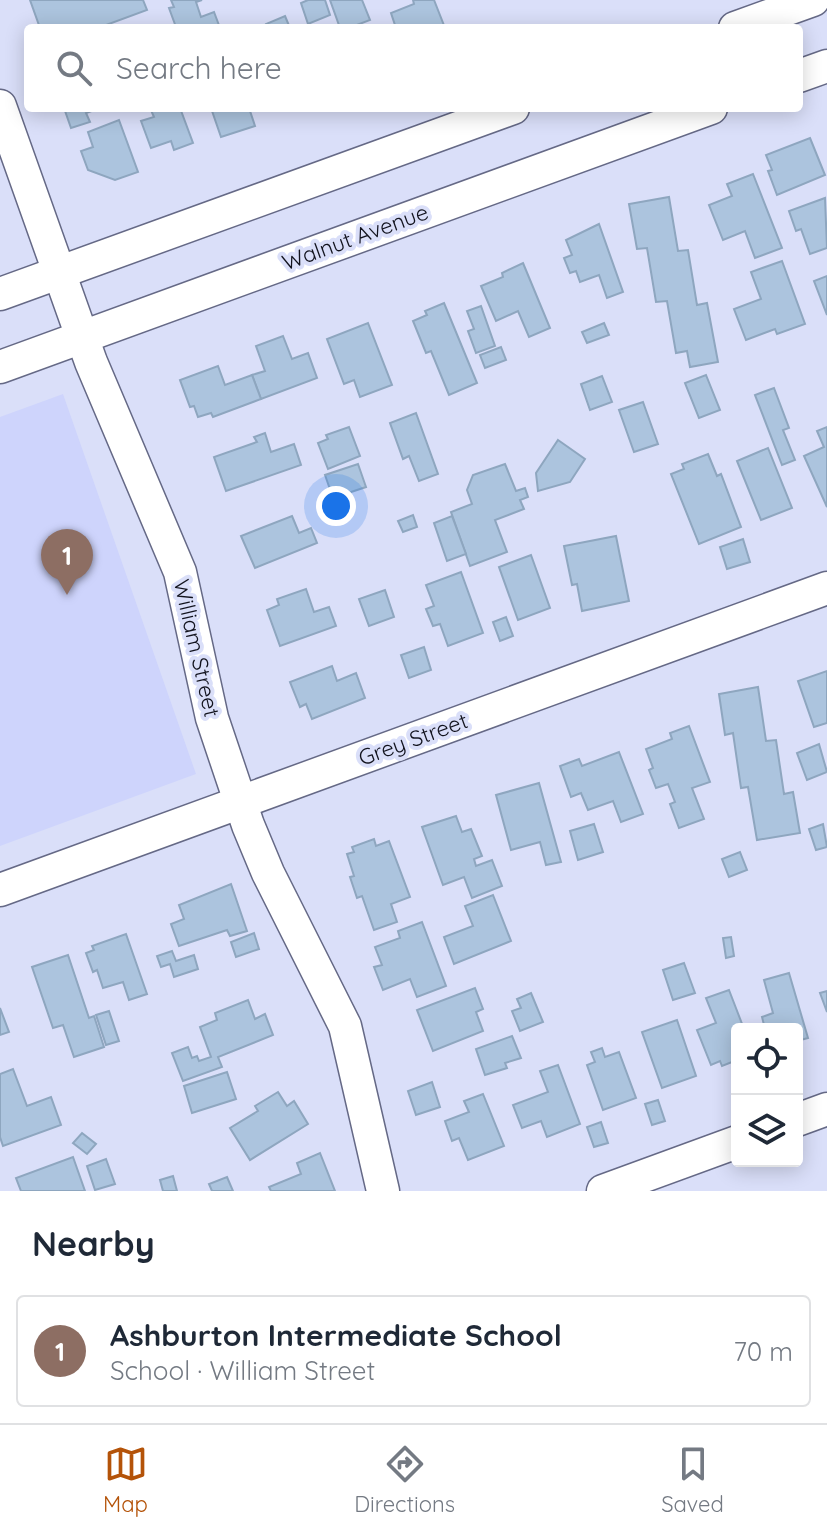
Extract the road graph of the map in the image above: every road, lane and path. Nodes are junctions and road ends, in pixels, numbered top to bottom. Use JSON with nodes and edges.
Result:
{"nodes":[{"id":1,"x":813,"y":0,"type":"edge"},
{"id":2,"x":746,"y":24,"type":"edge"},
{"id":3,"x":827,"y":66,"type":"edge"},
{"id":4,"x":803,"y":75,"type":"edge"},
{"id":5,"x":0,"y":106,"type":"edge"},
{"id":6,"x":502,"y":112,"type":"edge"},
{"id":7,"x":700,"y":112,"type":"edge"},
{"id":8,"x":59,"y":272,"type":"junction"},
{"id":9,"x":0,"y":294,"type":"edge"},
{"id":10,"x":82,"y":337,"type":"junction"},
{"id":11,"x":0,"y":367,"type":"edge"},
{"id":12,"x":827,"y":588,"type":"edge"},
{"id":13,"x":241,"y":802,"type":"junction"},
{"id":14,"x":0,"y":890,"type":"edge"},
{"id":15,"x":827,"y":1109,"type":"edge"},
{"id":16,"x":803,"y":1118,"type":"edge"},
{"id":17,"x":731,"y":1144,"type":"edge"},
{"id":18,"x":383,"y":1191,"type":"edge"},
{"id":19,"x":603,"y":1191,"type":"edge"}],
"edges":[{"from":1,"to":2,"type":"street"},
{"from":3,"to":4,"type":"street"},
{"from":5,"to":8,"type":"street","name":"William Street"},
{"from":6,"to":8,"type":"street"},
{"from":7,"to":10,"type":"street","name":"Walnut Avenue"},
{"from":8,"to":9,"type":"street"},
{"from":8,"to":10,"type":"street","name":"William Street"},
{"from":10,"to":11,"type":"street","name":"Walnut Avenue"},
{"from":10,"to":13,"type":"street","name":"William Street"},
{"from":12,"to":13,"type":"street","name":"Grey Street"},
{"from":13,"to":14,"type":"street","name":"Grey Street"},
{"from":13,"to":18,"type":"street","name":"William Street"},
{"from":15,"to":16,"type":"street"},
{"from":17,"to":19,"type":"street"}]}
